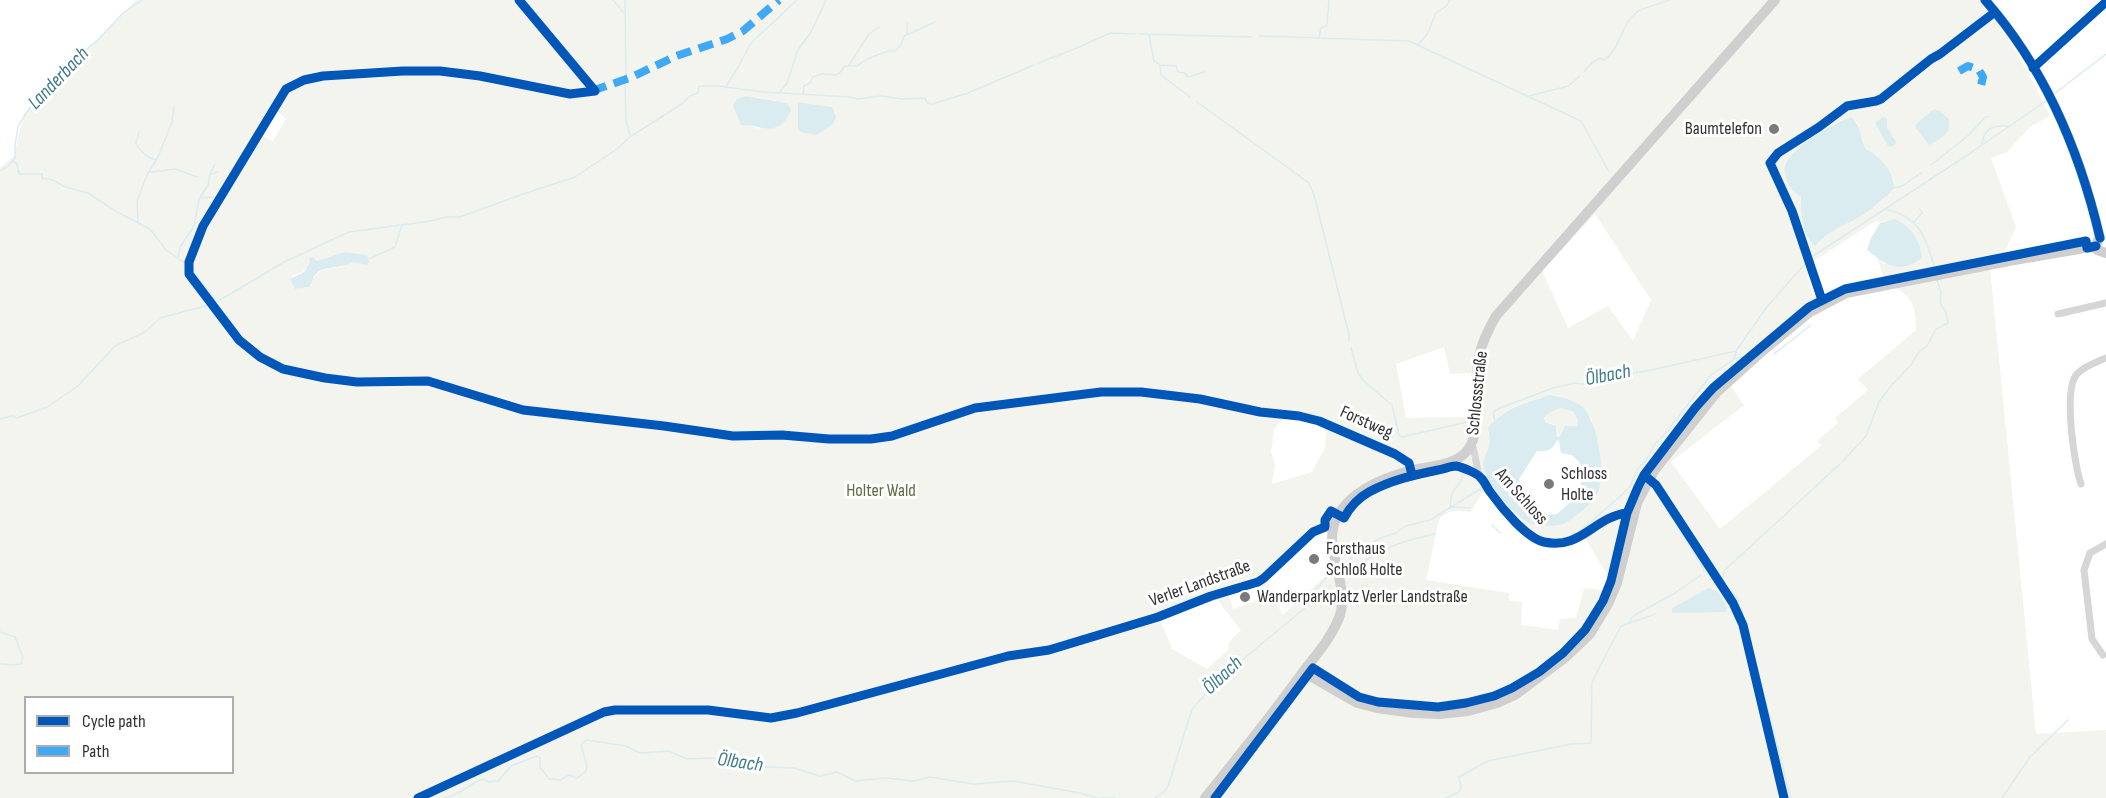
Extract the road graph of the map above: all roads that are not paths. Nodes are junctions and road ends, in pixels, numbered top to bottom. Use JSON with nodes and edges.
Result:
{"nodes":[{"id":1,"x":1775,"y":0,"type":"edge"},
{"id":2,"x":1985,"y":0,"type":"edge"},
{"id":3,"x":2106,"y":2,"type":"edge"},
{"id":4,"x":2033,"y":68,"type":"junction"},
{"id":5,"x":2103,"y":248,"type":"edge"},
{"id":6,"x":2106,"y":303,"type":"edge"},
{"id":7,"x":2058,"y":314,"type":"dead end"},
{"id":8,"x":2106,"y":358,"type":"edge"},
{"id":9,"x":1299,"y":416,"type":"dead end"},
{"id":10,"x":1472,"y":445,"type":"junction"},
{"id":11,"x":1450,"y":463,"type":"junction"},
{"id":12,"x":1412,"y":470,"type":"junction"},
{"id":13,"x":1480,"y":476,"type":"junction"},
{"id":14,"x":2081,"y":484,"type":"dead end"},
{"id":15,"x":1633,"y":515,"type":"junction"},
{"id":16,"x":1334,"y":526,"type":"junction"},
{"id":17,"x":2106,"y":544,"type":"edge"},
{"id":18,"x":1131,"y":625,"type":"dead end"},
{"id":19,"x":2103,"y":655,"type":"dead end"},
{"id":20,"x":1303,"y":672,"type":"junction"},
{"id":21,"x":1204,"y":798,"type":"edge"}],
"edges":[{"from":1,"to":10,"type":"street","name":"Schlossstraße"},
{"from":2,"to":4,"type":"street"},
{"from":3,"to":4,"type":"street"},
{"from":4,"to":5,"type":"street"},
{"from":5,"to":15,"type":"street"},
{"from":6,"to":7,"type":"street"},
{"from":8,"to":14,"type":"street"},
{"from":9,"to":12,"type":"street","name":"Forstweg"},
{"from":10,"to":11,"type":"street","name":"Schlossstraße"},
{"from":10,"to":13,"type":"street","name":"Am Schloss"},
{"from":11,"to":12,"type":"street","name":"Schlossstraße"},
{"from":11,"to":13,"type":"street","name":"Am Schloss"},
{"from":12,"to":16,"type":"street","name":"Schlossstraße"},
{"from":13,"to":15,"type":"street","name":"Am Schloss"},
{"from":15,"to":20,"type":"street"},
{"from":16,"to":18,"type":"street","name":"Verler Landstraße"},
{"from":16,"to":20,"type":"street"},
{"from":17,"to":19,"type":"street"},
{"from":20,"to":21,"type":"street"}]}
